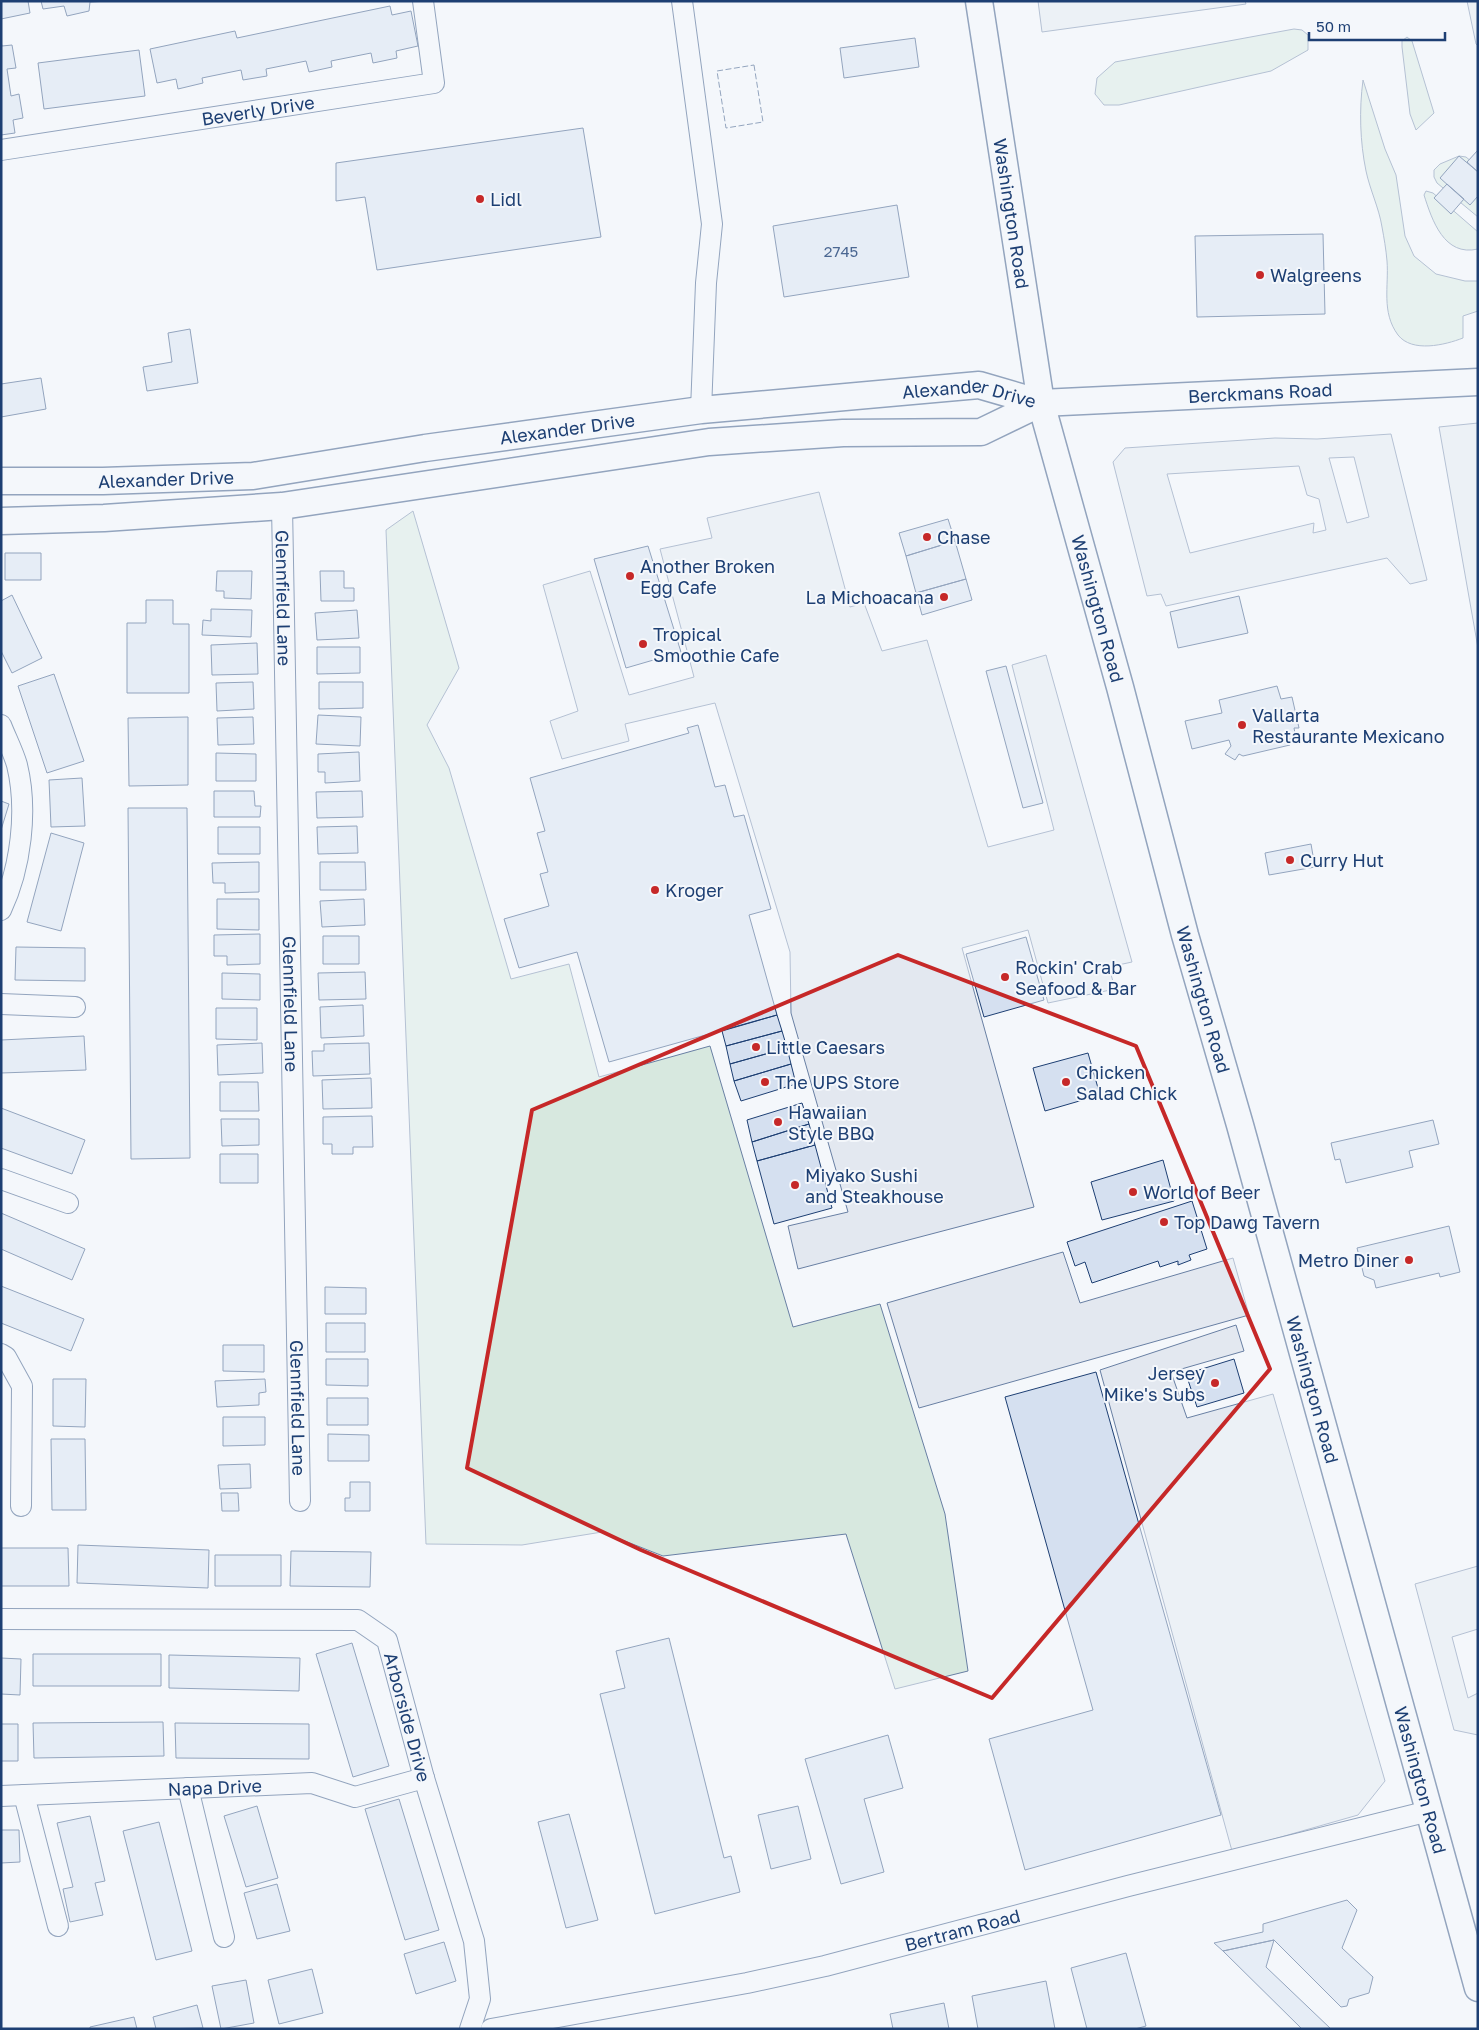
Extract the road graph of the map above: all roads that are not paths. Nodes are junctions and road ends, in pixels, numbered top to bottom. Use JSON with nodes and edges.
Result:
{"nodes":[{"id":1,"x":423,"y":1,"type":"edge"},
{"id":2,"x":682,"y":1,"type":"edge"},
{"id":3,"x":979,"y":1,"type":"edge"},
{"id":4,"x":1,"y":150,"type":"edge"},
{"id":5,"x":1478,"y":382,"type":"edge"},
{"id":6,"x":1041,"y":403,"type":"junction"},
{"id":7,"x":701,"y":410,"type":"junction"},
{"id":8,"x":1,"y":481,"type":"edge"},
{"id":9,"x":282,"y":506,"type":"junction"},
{"id":10,"x":1,"y":521,"type":"edge"},
{"id":11,"x":1,"y":726,"type":"edge"},
{"id":12,"x":1,"y":910,"type":"edge"},
{"id":13,"x":1,"y":1004,"type":"edge"},
{"id":14,"x":75,"y":1007,"type":"dead end"},
{"id":15,"x":1,"y":1179,"type":"edge"},
{"id":16,"x":68,"y":1203,"type":"dead end"},
{"id":17,"x":1,"y":1354,"type":"edge"},
{"id":18,"x":300,"y":1501,"type":"dead end"},
{"id":19,"x":21,"y":1506,"type":"dead end"},
{"id":20,"x":1,"y":1619,"type":"edge"},
{"id":21,"x":424,"y":1778,"type":"junction"},
{"id":22,"x":188,"y":1788,"type":"junction"},
{"id":23,"x":24,"y":1795,"type":"junction"},
{"id":24,"x":1,"y":1796,"type":"edge"},
{"id":25,"x":1429,"y":1811,"type":"junction"},
{"id":26,"x":58,"y":1926,"type":"dead end"},
{"id":27,"x":224,"y":1937,"type":"dead end"},
{"id":28,"x":1478,"y":1988,"type":"edge"},
{"id":29,"x":470,"y":2029,"type":"edge"},
{"id":30,"x":491,"y":2029,"type":"edge"}],
"edges":[{"from":1,"to":4,"type":"street","name":"Beverly Drive"},
{"from":2,"to":7,"type":"street"},
{"from":3,"to":6,"type":"main road","name":"Washington Road"},
{"from":5,"to":6,"type":"main road","name":"Berckmans Road"},
{"from":6,"to":7,"type":"main road","name":"Alexander Drive"},
{"from":6,"to":9,"type":"main road","name":"Alexander Drive"},
{"from":6,"to":25,"type":"main road","name":"Washington Road"},
{"from":7,"to":8,"type":"main road","name":"Alexander Drive"},
{"from":9,"to":10,"type":"main road","name":"Alexander Drive"},
{"from":9,"to":18,"type":"street","name":"Glennfield Lane"},
{"from":11,"to":12,"type":"street"},
{"from":13,"to":14,"type":"street"},
{"from":15,"to":16,"type":"street"},
{"from":17,"to":19,"type":"street"},
{"from":20,"to":21,"type":"street","name":"Arborside Drive"},
{"from":21,"to":22,"type":"street","name":"Napa Drive"},
{"from":21,"to":29,"type":"street","name":"Arborside Drive"},
{"from":22,"to":23,"type":"street","name":"Napa Drive"},
{"from":22,"to":27,"type":"street"},
{"from":23,"to":24,"type":"street","name":"Napa Drive"},
{"from":23,"to":26,"type":"street"},
{"from":25,"to":28,"type":"main road","name":"Washington Road"},
{"from":25,"to":30,"type":"street","name":"Bertram Road"}]}
